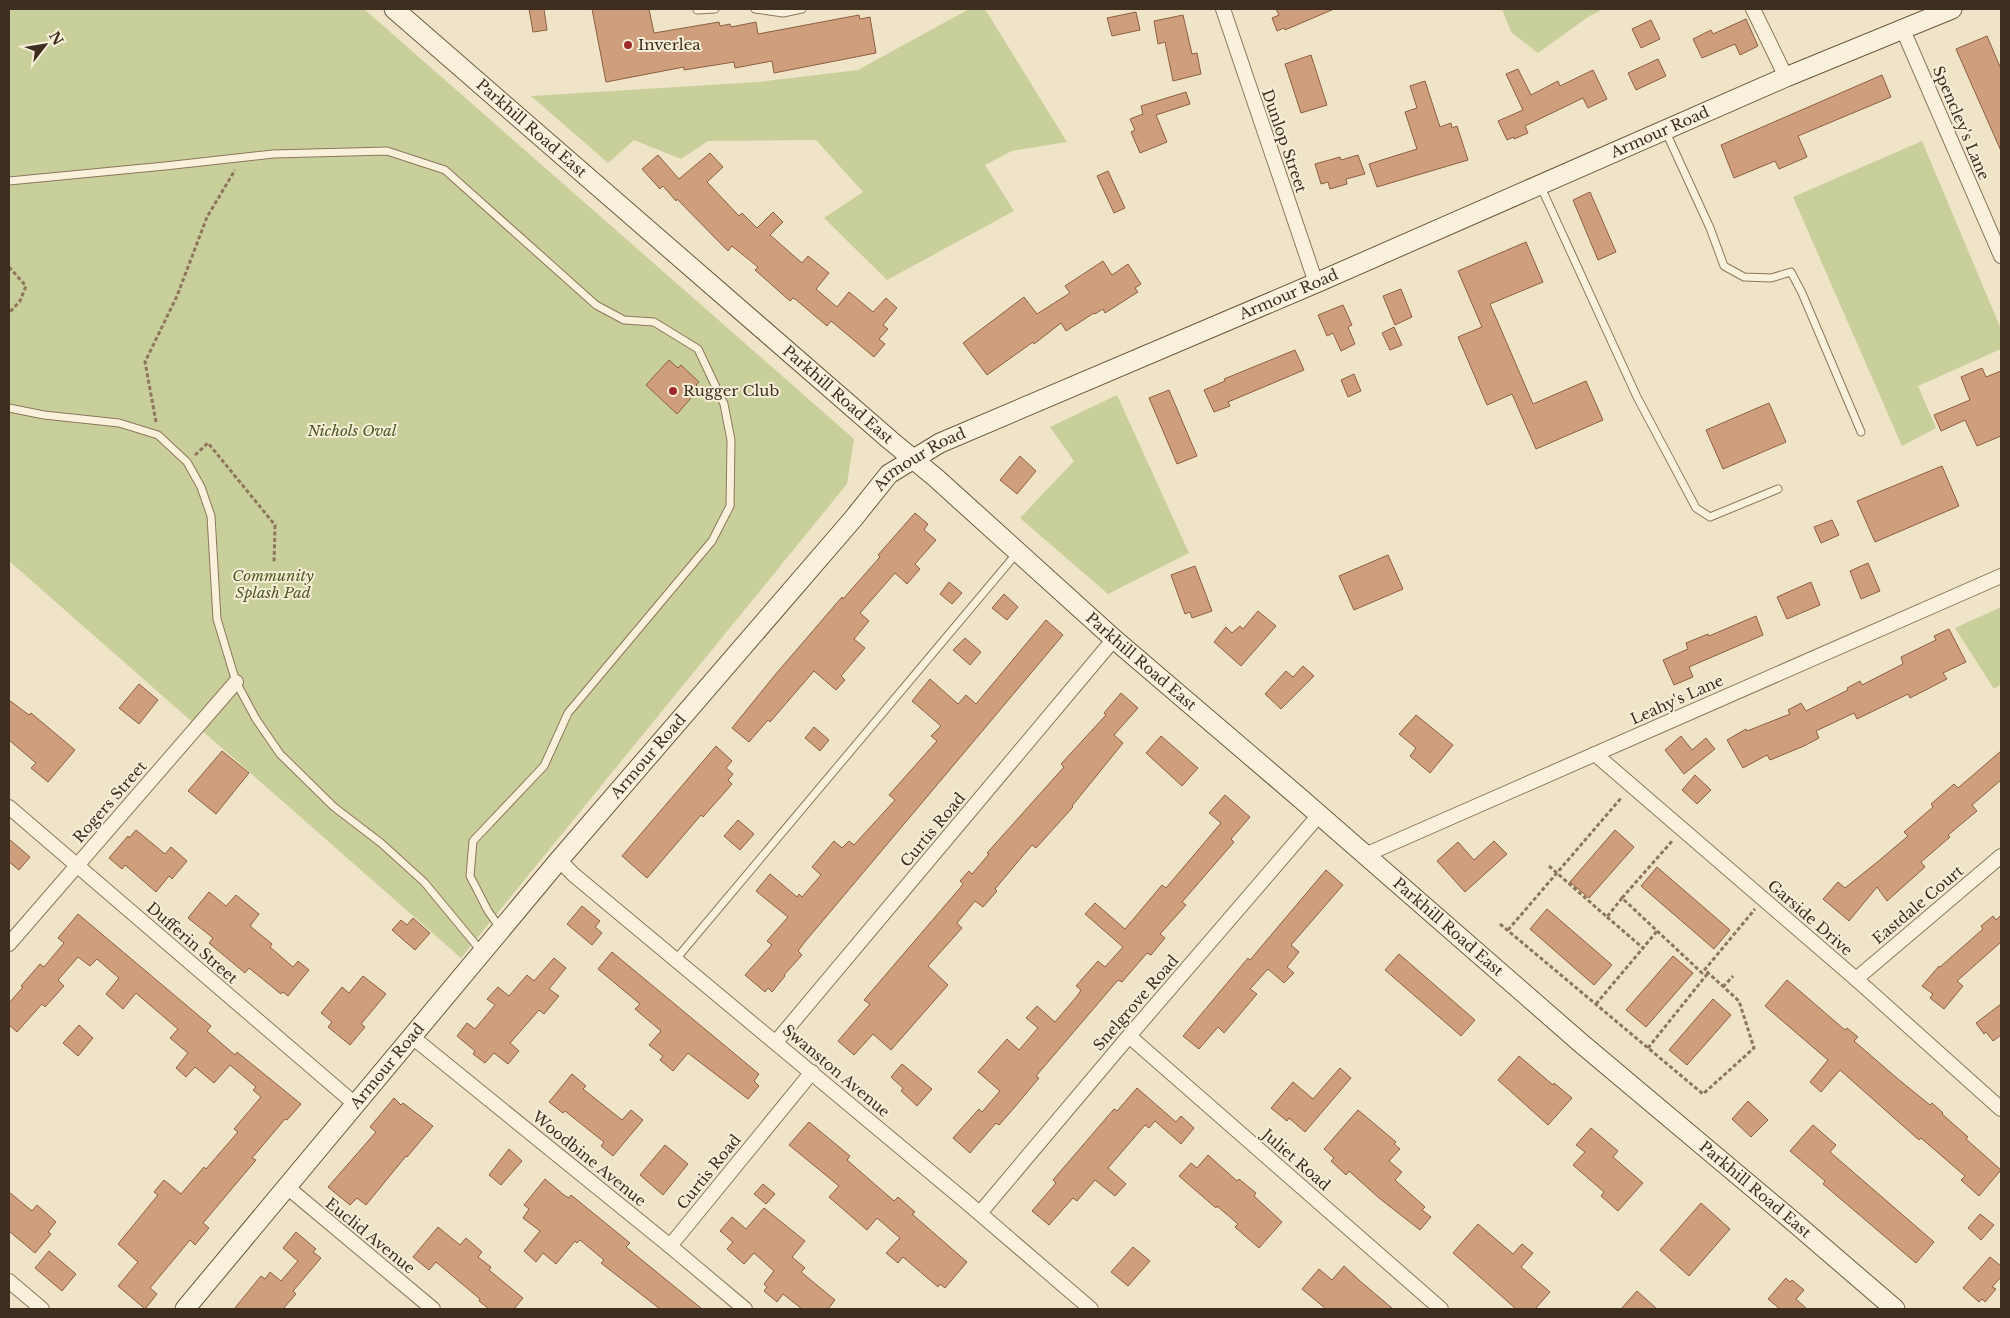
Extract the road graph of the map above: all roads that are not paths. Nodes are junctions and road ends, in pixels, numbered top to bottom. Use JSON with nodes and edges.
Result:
{"nodes":[{"id":1,"x":394,"y":9,"type":"edge"},
{"id":2,"x":715,"y":9,"type":"edge"},
{"id":3,"x":755,"y":9,"type":"edge"},
{"id":4,"x":802,"y":9,"type":"edge"},
{"id":5,"x":1223,"y":9,"type":"edge"},
{"id":6,"x":1753,"y":9,"type":"edge"},
{"id":7,"x":1952,"y":9,"type":"edge"},
{"id":8,"x":697,"y":10,"type":"edge"},
{"id":9,"x":782,"y":11,"type":"edge"},
{"id":10,"x":1903,"y":30,"type":"junction"},
{"id":11,"x":1786,"y":77,"type":"junction"},
{"id":12,"x":1665,"y":130,"type":"junction"},
{"id":13,"x":9,"y":181,"type":"edge"},
{"id":14,"x":1540,"y":185,"type":"junction"},
{"id":15,"x":2001,"y":256,"type":"edge"},
{"id":16,"x":1316,"y":283,"type":"junction"},
{"id":17,"x":9,"y":408,"type":"edge"},
{"id":18,"x":1862,"y":432,"type":"dead end"},
{"id":19,"x":913,"y":458,"type":"junction"},
{"id":20,"x":1778,"y":489,"type":"dead end"},
{"id":21,"x":1018,"y":553,"type":"junction"},
{"id":22,"x":2001,"y":576,"type":"edge"},
{"id":23,"x":1114,"y":639,"type":"junction"},
{"id":24,"x":236,"y":682,"type":"junction"},
{"id":25,"x":1595,"y":754,"type":"junction"},
{"id":26,"x":9,"y":807,"type":"edge"},
{"id":27,"x":1319,"y":815,"type":"junction"},
{"id":28,"x":1365,"y":855,"type":"junction"},
{"id":29,"x":2001,"y":856,"type":"edge"},
{"id":30,"x":559,"y":860,"type":"junction"},
{"id":31,"x":76,"y":865,"type":"junction"},
{"id":32,"x":502,"y":929,"type":"junction"},
{"id":33,"x":9,"y":944,"type":"edge"},
{"id":34,"x":482,"y":952,"type":"junction"},
{"id":35,"x":676,"y":959,"type":"junction"},
{"id":36,"x":1856,"y":979,"type":"junction"},
{"id":37,"x":411,"y":1036,"type":"junction"},
{"id":38,"x":1129,"y":1036,"type":"junction"},
{"id":39,"x":776,"y":1042,"type":"junction"},
{"id":40,"x":812,"y":1072,"type":"junction"},
{"id":41,"x":355,"y":1104,"type":"junction"},
{"id":42,"x":2001,"y":1109,"type":"edge"},
{"id":43,"x":287,"y":1187,"type":"junction"},
{"id":44,"x":980,"y":1213,"type":"junction"},
{"id":45,"x":670,"y":1246,"type":"junction"},
{"id":46,"x":9,"y":1281,"type":"edge"},
{"id":47,"x":42,"y":1309,"type":"edge"},
{"id":48,"x":185,"y":1309,"type":"edge"},
{"id":49,"x":433,"y":1309,"type":"edge"},
{"id":50,"x":745,"y":1309,"type":"edge"},
{"id":51,"x":1091,"y":1309,"type":"edge"},
{"id":52,"x":1441,"y":1309,"type":"edge"},
{"id":53,"x":1895,"y":1309,"type":"edge"}],
"edges":[{"from":1,"to":19,"type":"main road","name":"Parkhill Road East"},
{"from":2,"to":8,"type":"lane"},
{"from":3,"to":9,"type":"lane"},
{"from":4,"to":9,"type":"lane"},
{"from":5,"to":16,"type":"street","name":"Dunlop Street"},
{"from":6,"to":11,"type":"street"},
{"from":7,"to":10,"type":"main road","name":"Armour Road"},
{"from":10,"to":11,"type":"main road","name":"Armour Road"},
{"from":10,"to":15,"type":"street","name":"Spencley's Lane"},
{"from":11,"to":12,"type":"main road","name":"Armour Road"},
{"from":12,"to":14,"type":"main road","name":"Armour Road"},
{"from":12,"to":18,"type":"lane"},
{"from":13,"to":32,"type":"lane"},
{"from":14,"to":16,"type":"main road","name":"Armour Road"},
{"from":14,"to":20,"type":"lane"},
{"from":16,"to":19,"type":"main road","name":"Armour Road"},
{"from":17,"to":24,"type":"lane"},
{"from":19,"to":21,"type":"main road","name":"Parkhill Road East"},
{"from":19,"to":30,"type":"main road","name":"Armour Road"},
{"from":21,"to":23,"type":"main road","name":"Parkhill Road East"},
{"from":21,"to":35,"type":"lane"},
{"from":22,"to":25,"type":"street","name":"Leahy's Lane"},
{"from":23,"to":27,"type":"main road","name":"Parkhill Road East"},
{"from":23,"to":39,"type":"street","name":"Curtis Road"},
{"from":24,"to":31,"type":"street","name":"Rogers Street"},
{"from":24,"to":34,"type":"lane"},
{"from":25,"to":28,"type":"street","name":"Leahy's Lane"},
{"from":25,"to":36,"type":"street","name":"Garside Drive"},
{"from":26,"to":31,"type":"street","name":"Dufferin Street"},
{"from":27,"to":28,"type":"main road","name":"Parkhill Road East"},
{"from":27,"to":38,"type":"street","name":"Snelgrove Road"},
{"from":28,"to":53,"type":"main road","name":"Parkhill Road East"},
{"from":29,"to":36,"type":"street","name":"Eastdale Court"},
{"from":30,"to":32,"type":"main road","name":"Armour Road"},
{"from":30,"to":35,"type":"street","name":"Swanston Avenue"},
{"from":31,"to":33,"type":"street","name":"Rogers Street"},
{"from":31,"to":41,"type":"street","name":"Dufferin Street"},
{"from":32,"to":34,"type":"main road","name":"Armour Road"},
{"from":34,"to":37,"type":"main road","name":"Armour Road"},
{"from":35,"to":39,"type":"street","name":"Swanston Avenue"},
{"from":36,"to":42,"type":"street","name":"Garside Drive"},
{"from":37,"to":41,"type":"main road","name":"Armour Road"},
{"from":37,"to":45,"type":"street","name":"Woodbine Avenue"},
{"from":38,"to":44,"type":"street","name":"Snelgrove Road"},
{"from":38,"to":52,"type":"street","name":"Juliet Road"},
{"from":39,"to":40,"type":"street","name":"Swanston Avenue"},
{"from":40,"to":44,"type":"street","name":"Swanston Avenue"},
{"from":40,"to":45,"type":"street","name":"Curtis Road"},
{"from":41,"to":43,"type":"main road","name":"Armour Road"},
{"from":43,"to":48,"type":"main road","name":"Armour Road"},
{"from":43,"to":49,"type":"street","name":"Euclid Avenue"},
{"from":44,"to":51,"type":"street","name":"Swanston Avenue"},
{"from":45,"to":50,"type":"street","name":"Woodbine Avenue"},
{"from":46,"to":47,"type":"street"}]}
